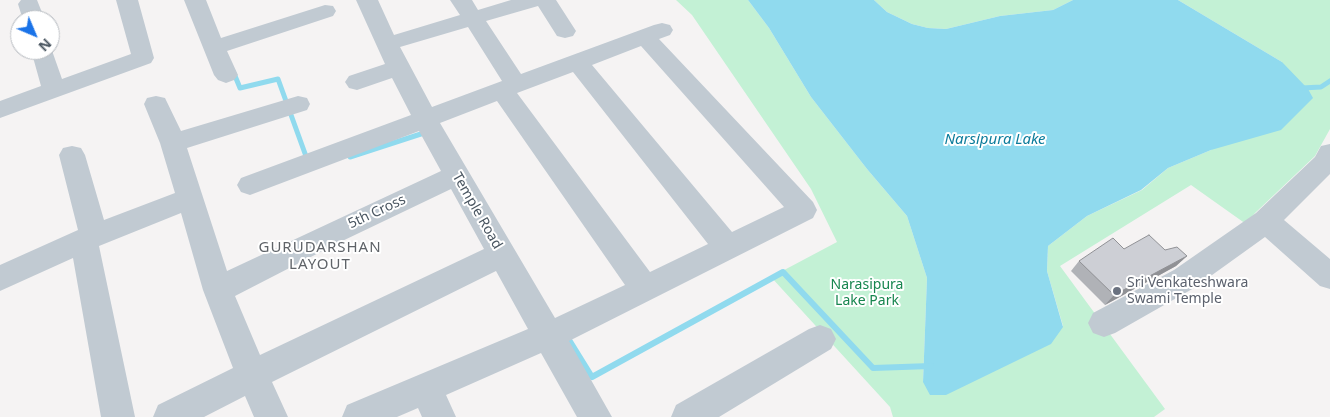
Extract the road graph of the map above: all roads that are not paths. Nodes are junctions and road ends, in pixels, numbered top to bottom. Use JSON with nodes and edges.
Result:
{"nodes":[{"id":1,"x":127,"y":0,"type":"edge"},
{"id":2,"x":367,"y":0,"type":"edge"},
{"id":3,"x":534,"y":0,"type":"edge"},
{"id":4,"x":544,"y":0,"type":"edge"},
{"id":5,"x":198,"y":1,"type":"edge"},
{"id":6,"x":466,"y":9,"type":"edge"},
{"id":7,"x":325,"y":11,"type":"dead end"},
{"id":8,"x":565,"y":31,"type":"dead end"},
{"id":9,"x":387,"y":44,"type":"junction"},
{"id":10,"x":220,"y":46,"type":"junction"},
{"id":11,"x":45,"y":60,"type":"edge"},
{"id":12,"x":577,"y":62,"type":"junction"},
{"id":13,"x":398,"y":68,"type":"junction"},
{"id":14,"x":226,"y":75,"type":"dead end"},
{"id":15,"x":357,"y":82,"type":"dead end"},
{"id":16,"x":509,"y":87,"type":"junction"},
{"id":17,"x":54,"y":90,"type":"junction"},
{"id":18,"x":156,"y":104,"type":"dead end"},
{"id":19,"x":290,"y":106,"type":"dead end"},
{"id":20,"x":0,"y":110,"type":"edge"},
{"id":21,"x":430,"y":126,"type":"junction"},
{"id":22,"x":174,"y":143,"type":"junction"},
{"id":23,"x":72,"y":155,"type":"dead end"},
{"id":24,"x":1328,"y":161,"type":"edge"},
{"id":25,"x":456,"y":176,"type":"junction"},
{"id":26,"x":250,"y":185,"type":"dead end"},
{"id":27,"x":190,"y":198,"type":"junction"},
{"id":28,"x":1266,"y":221,"type":"junction"},
{"id":29,"x":89,"y":238,"type":"junction"},
{"id":30,"x":728,"y":248,"type":"junction"},
{"id":31,"x":502,"y":254,"type":"junction"},
{"id":32,"x":1330,"y":277,"type":"edge"},
{"id":33,"x":0,"y":279,"type":"edge"},
{"id":34,"x":645,"y":289,"type":"junction"},
{"id":35,"x":218,"y":290,"type":"junction"},
{"id":36,"x":1104,"y":322,"type":"dead end"},
{"id":37,"x":558,"y":330,"type":"junction"},
{"id":38,"x":820,"y":339,"type":"dead end"},
{"id":39,"x":252,"y":375,"type":"junction"},
{"id":40,"x":425,"y":388,"type":"junction"},
{"id":41,"x":118,"y":417,"type":"edge"},
{"id":42,"x":170,"y":417,"type":"edge"},
{"id":43,"x":271,"y":417,"type":"edge"},
{"id":44,"x":359,"y":417,"type":"edge"},
{"id":45,"x":439,"y":417,"type":"edge"},
{"id":46,"x":595,"y":417,"type":"edge"},
{"id":47,"x":688,"y":417,"type":"edge"}],
"edges":[{"from":1,"to":17,"type":"street"},
{"from":2,"to":9,"type":"street","name":"Temple Road"},
{"from":3,"to":6,"type":"street"},
{"from":4,"to":8,"type":"street"},
{"from":5,"to":10,"type":"street"},
{"from":6,"to":9,"type":"street"},
{"from":6,"to":16,"type":"street"},
{"from":7,"to":10,"type":"street"},
{"from":9,"to":13,"type":"street","name":"Temple Road"},
{"from":10,"to":14,"type":"street"},
{"from":11,"to":17,"type":"street"},
{"from":12,"to":16,"type":"street"},
{"from":12,"to":30,"type":"street"},
{"from":12,"to":30,"type":"street"},
{"from":13,"to":15,"type":"street"},
{"from":13,"to":21,"type":"street","name":"Temple Road"},
{"from":16,"to":21,"type":"street"},
{"from":16,"to":34,"type":"street"},
{"from":17,"to":20,"type":"street"},
{"from":18,"to":22,"type":"street"},
{"from":19,"to":22,"type":"street"},
{"from":21,"to":25,"type":"street","name":"Temple Road"},
{"from":21,"to":26,"type":"street"},
{"from":22,"to":27,"type":"street"},
{"from":23,"to":29,"type":"street"},
{"from":24,"to":28,"type":"street"},
{"from":25,"to":31,"type":"street","name":"Temple Road"},
{"from":25,"to":35,"type":"street","name":"5th Cross"},
{"from":27,"to":29,"type":"street"},
{"from":27,"to":35,"type":"street"},
{"from":28,"to":32,"type":"street"},
{"from":28,"to":36,"type":"street"},
{"from":29,"to":33,"type":"street"},
{"from":29,"to":41,"type":"street"},
{"from":30,"to":34,"type":"street"},
{"from":31,"to":37,"type":"street","name":"Temple Road"},
{"from":31,"to":39,"type":"street"},
{"from":34,"to":37,"type":"street"},
{"from":35,"to":39,"type":"street"},
{"from":37,"to":40,"type":"street"},
{"from":37,"to":46,"type":"street","name":"Temple Road"},
{"from":38,"to":47,"type":"street"},
{"from":39,"to":42,"type":"street"},
{"from":39,"to":43,"type":"street"},
{"from":40,"to":44,"type":"street"},
{"from":40,"to":45,"type":"street"}]}
